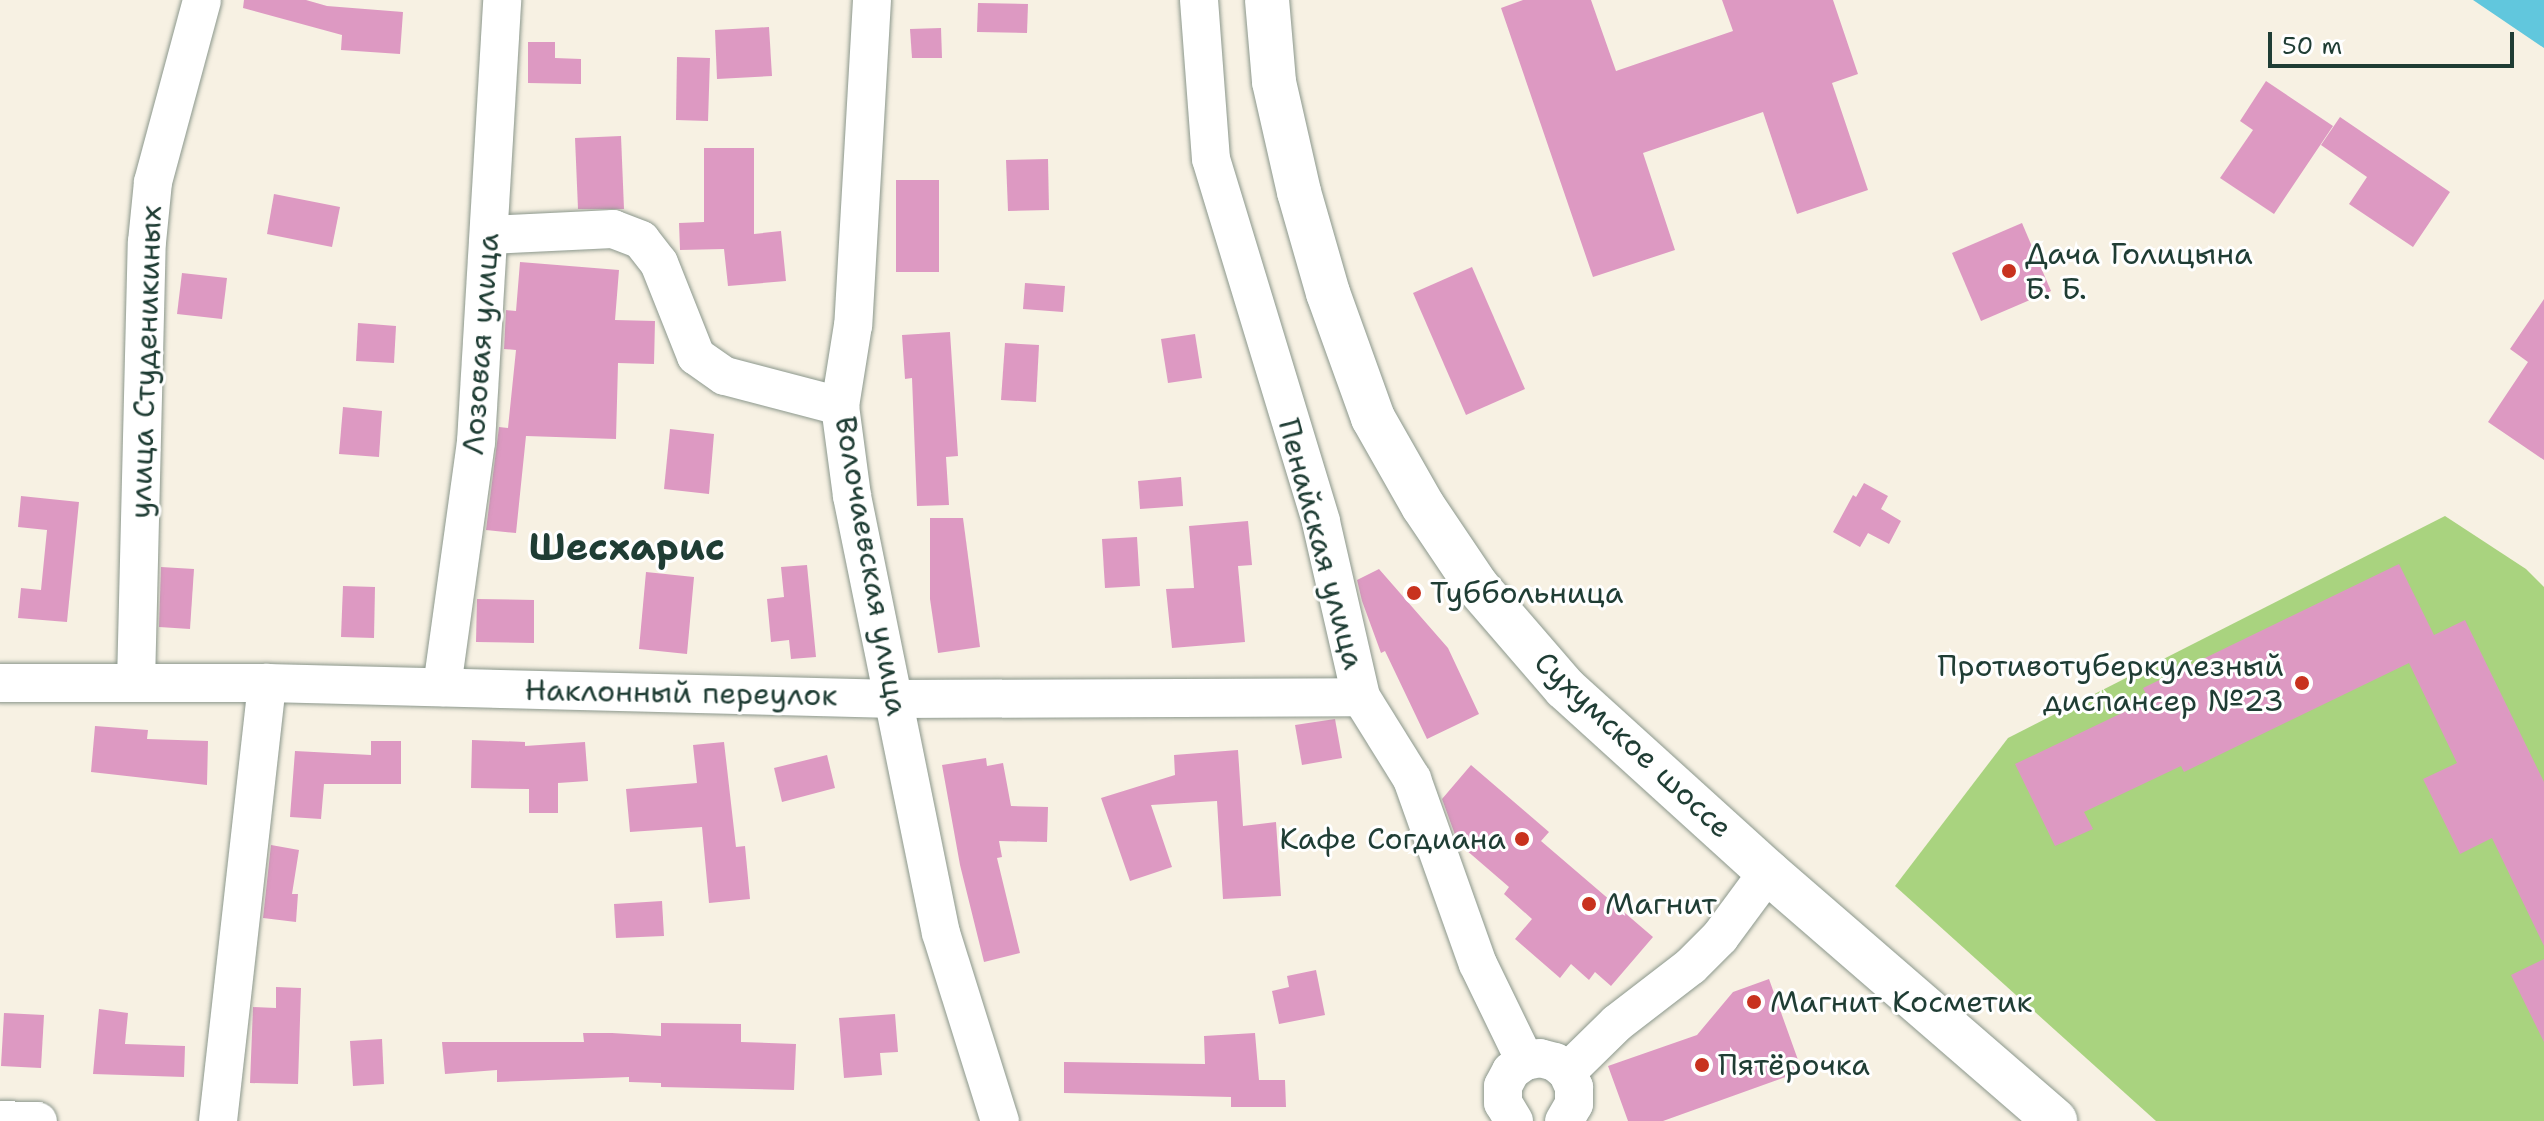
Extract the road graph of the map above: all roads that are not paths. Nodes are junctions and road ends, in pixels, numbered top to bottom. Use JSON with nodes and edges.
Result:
{"nodes":[{"id":1,"x":202,"y":0,"type":"edge"},
{"id":2,"x":502,"y":0,"type":"edge"},
{"id":3,"x":872,"y":0,"type":"edge"},
{"id":4,"x":1199,"y":0,"type":"edge"},
{"id":5,"x":1267,"y":0,"type":"edge"},
{"id":6,"x":489,"y":235,"type":"junction"},
{"id":7,"x":840,"y":406,"type":"junction"},
{"id":8,"x":0,"y":683,"type":"edge"},
{"id":9,"x":136,"y":683,"type":"junction"},
{"id":10,"x":267,"y":683,"type":"junction"},
{"id":11,"x":442,"y":687,"type":"junction"},
{"id":12,"x":1361,"y":697,"type":"junction"},
{"id":13,"x":895,"y":699,"type":"junction"},
{"id":14,"x":1768,"y":872,"type":"junction"},
{"id":15,"x":1525,"y":1061,"type":"junction"},
{"id":16,"x":1567,"y":1072,"type":"junction"},
{"id":17,"x":0,"y":1120,"type":"edge"},
{"id":18,"x":1508,"y":1120,"type":"edge"},
{"id":19,"x":38,"y":1121,"type":"edge"},
{"id":20,"x":218,"y":1121,"type":"edge"},
{"id":21,"x":1000,"y":1121,"type":"edge"},
{"id":22,"x":1564,"y":1121,"type":"edge"},
{"id":23,"x":2055,"y":1121,"type":"edge"}],
"edges":[{"from":1,"to":9,"type":"street","name":"улица Студеникиных"},
{"from":2,"to":6,"type":"street","name":"Лозовая улица"},
{"from":3,"to":7,"type":"street","name":"Волочаевская улица"},
{"from":4,"to":12,"type":"street","name":"Пенайская улица"},
{"from":5,"to":14,"type":"highway","name":"Сухумское шоссе"},
{"from":6,"to":7,"type":"street"},
{"from":6,"to":11,"type":"street","name":"Лозовая улица"},
{"from":7,"to":13,"type":"street","name":"Волочаевская улица"},
{"from":8,"to":9,"type":"street","name":"Наклонный переулок"},
{"from":9,"to":10,"type":"street","name":"Наклонный переулок"},
{"from":10,"to":11,"type":"street","name":"Наклонный переулок"},
{"from":10,"to":20,"type":"street"},
{"from":11,"to":13,"type":"street","name":"Наклонный переулок"},
{"from":12,"to":13,"type":"street","name":"Наклонный переулок"},
{"from":12,"to":15,"type":"street","name":"Пенайская улица"},
{"from":13,"to":21,"type":"street","name":"Волочаевская улица"},
{"from":14,"to":16,"type":"street"},
{"from":14,"to":23,"type":"highway","name":"Сухумское шоссе"},
{"from":15,"to":16,"type":"street"},
{"from":15,"to":18,"type":"street"},
{"from":16,"to":22,"type":"street"},
{"from":17,"to":19,"type":"street"}]}
